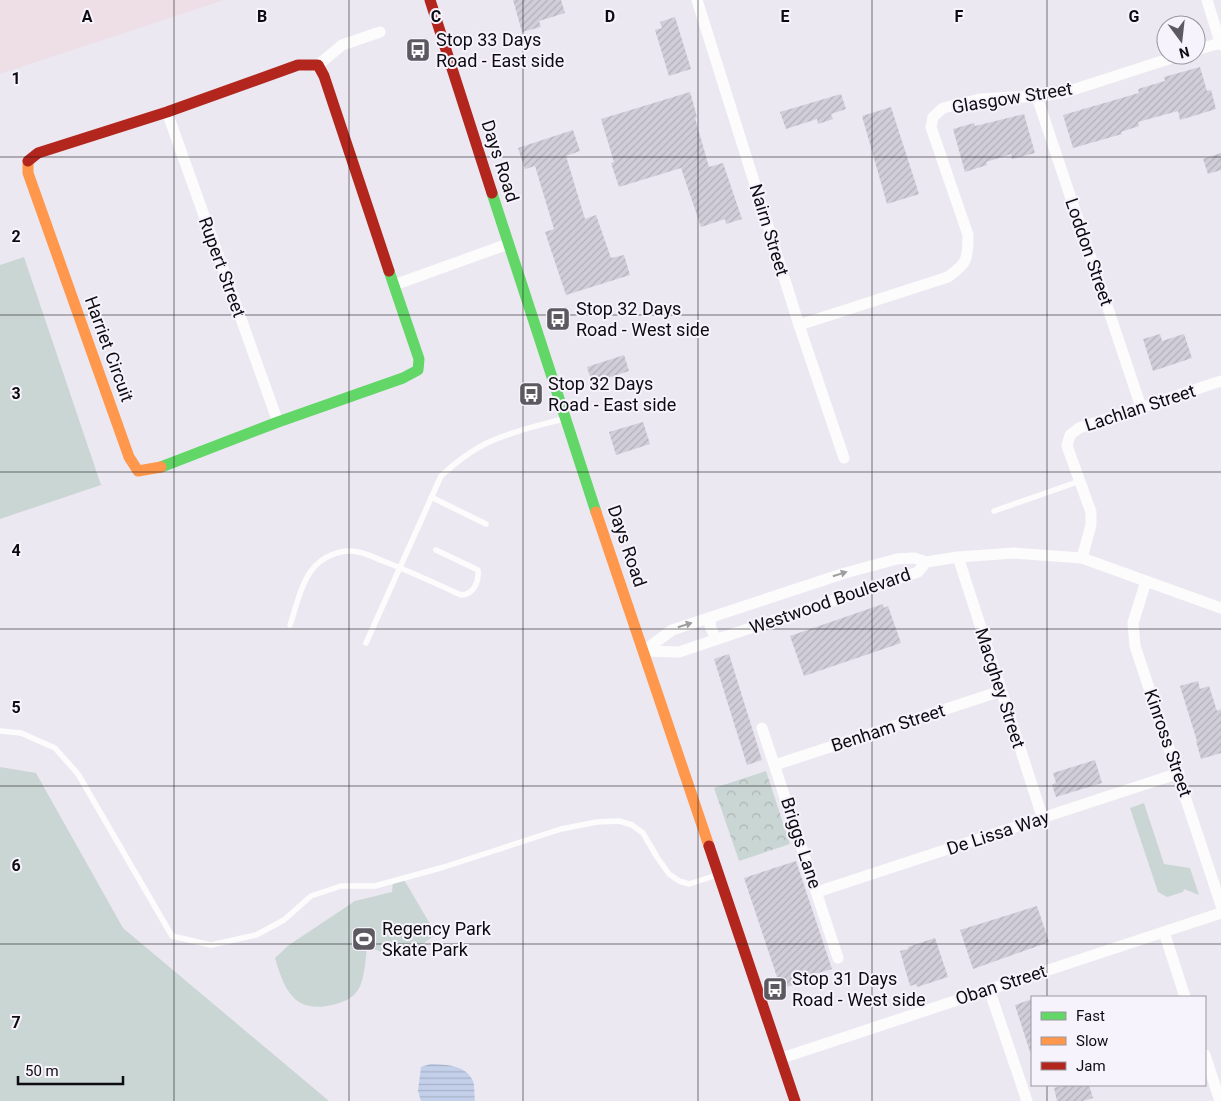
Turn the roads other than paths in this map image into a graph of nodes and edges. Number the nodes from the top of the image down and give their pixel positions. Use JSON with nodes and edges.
{"nodes":[{"id":1,"x":430,"y":0,"type":"edge"},
{"id":2,"x":697,"y":0,"type":"edge"},
{"id":3,"x":1207,"y":0,"type":"edge"},
{"id":4,"x":380,"y":32,"type":"dead end"},
{"id":5,"x":1221,"y":44,"type":"edge"},
{"id":6,"x":1206,"y":48,"type":"edge"},
{"id":7,"x":1156,"y":63,"type":"edge"},
{"id":8,"x":318,"y":65,"type":"junction"},
{"id":9,"x":1037,"y":97,"type":"junction"},
{"id":10,"x":167,"y":112,"type":"junction"},
{"id":11,"x":508,"y":244,"type":"junction"},
{"id":12,"x":394,"y":285,"type":"junction"},
{"id":13,"x":799,"y":325,"type":"junction"},
{"id":14,"x":1221,"y":381,"type":"edge"},
{"id":15,"x":1141,"y":407,"type":"junction"},
{"id":16,"x":565,"y":418,"type":"junction"},
{"id":17,"x":278,"y":422,"type":"junction"},
{"id":18,"x":844,"y":458,"type":"dead end"},
{"id":19,"x":1080,"y":481,"type":"junction"},
{"id":20,"x":431,"y":497,"type":"junction"},
{"id":21,"x":994,"y":511,"type":"dead end"},
{"id":22,"x":486,"y":524,"type":"dead end"},
{"id":23,"x":436,"y":550,"type":"dead end"},
{"id":24,"x":958,"y":557,"type":"junction"},
{"id":25,"x":1082,"y":558,"type":"junction"},
{"id":26,"x":926,"y":562,"type":"junction"},
{"id":27,"x":400,"y":568,"type":"junction"},
{"id":28,"x":1146,"y":581,"type":"junction"},
{"id":29,"x":1221,"y":608,"type":"edge"},
{"id":30,"x":711,"y":617,"type":"junction"},
{"id":31,"x":290,"y":625,"type":"dead end"},
{"id":32,"x":716,"y":639,"type":"junction"},
{"id":33,"x":366,"y":643,"type":"dead end"},
{"id":34,"x":644,"y":650,"type":"junction"},
{"id":35,"x":1001,"y":691,"type":"junction"},
{"id":36,"x":762,"y":728,"type":"dead end"},
{"id":37,"x":0,"y":731,"type":"edge"},
{"id":38,"x":775,"y":765,"type":"junction"},
{"id":39,"x":1179,"y":773,"type":"junction"},
{"id":40,"x":1043,"y":819,"type":"junction"},
{"id":41,"x":719,"y":875,"type":"junction"},
{"id":42,"x":817,"y":892,"type":"junction"},
{"id":43,"x":1221,"y":905,"type":"edge"},
{"id":44,"x":1221,"y":913,"type":"edge"},
{"id":45,"x":1164,"y":932,"type":"junction"},
{"id":46,"x":838,"y":958,"type":"dead end"},
{"id":47,"x":989,"y":989,"type":"junction"},
{"id":48,"x":1185,"y":996,"type":"edge"},
{"id":49,"x":782,"y":1058,"type":"junction"},
{"id":50,"x":1206,"y":1058,"type":"edge"},
{"id":51,"x":795,"y":1101,"type":"edge"},
{"id":52,"x":1027,"y":1101,"type":"edge"},
{"id":53,"x":1220,"y":1101,"type":"edge"}],
"edges":[{"from":1,"to":11,"type":"street","name":"Days Road"},
{"from":2,"to":13,"type":"street","name":"Nairn Street"},
{"from":3,"to":5,"type":"street"},
{"from":4,"to":8,"type":"street"},
{"from":5,"to":6,"type":"street"},
{"from":7,"to":9,"type":"street","name":"Glasgow Street"},
{"from":8,"to":10,"type":"street","name":"Harriet Circuit"},
{"from":8,"to":12,"type":"street","name":"Harriet Circuit"},
{"from":9,"to":13,"type":"street","name":"Glasgow Street"},
{"from":9,"to":15,"type":"street","name":"Loddon Street"},
{"from":10,"to":17,"type":"street","name":"Rupert Street"},
{"from":10,"to":17,"type":"street","name":"Harriet Circuit"},
{"from":11,"to":12,"type":"street"},
{"from":11,"to":16,"type":"street","name":"Days Road"},
{"from":12,"to":17,"type":"street","name":"Harriet Circuit"},
{"from":13,"to":18,"type":"street","name":"Nairn Street"},
{"from":14,"to":15,"type":"street","name":"Lachlan Street"},
{"from":15,"to":19,"type":"street","name":"Lachlan Street"},
{"from":16,"to":20,"type":"lane"},
{"from":16,"to":34,"type":"street","name":"Days Road"},
{"from":19,"to":21,"type":"lane"},
{"from":19,"to":25,"type":"street","name":"Lachlan Street"},
{"from":20,"to":22,"type":"lane"},
{"from":20,"to":27,"type":"lane"},
{"from":23,"to":27,"type":"lane"},
{"from":24,"to":25,"type":"street"},
{"from":24,"to":26,"type":"street"},
{"from":24,"to":35,"type":"street","name":"Macghey Street"},
{"from":25,"to":28,"type":"street"},
{"from":30,"to":26,"type":"street","name":"Westwood Boulevard","one_way":true},
{"from":26,"to":32,"type":"street","name":"Westwood Boulevard"},
{"from":27,"to":31,"type":"lane"},
{"from":27,"to":33,"type":"lane"},
{"from":28,"to":29,"type":"street"},
{"from":28,"to":39,"type":"street","name":"Kinross Street"},
{"from":30,"to":32,"type":"street"},
{"from":34,"to":30,"type":"street","name":"Westwood Boulevard","one_way":true},
{"from":32,"to":34,"type":"street","name":"Westwood Boulevard"},
{"from":34,"to":41,"type":"street","name":"Days Road"},
{"from":35,"to":38,"type":"street","name":"Benham Street"},
{"from":35,"to":40,"type":"street","name":"Macghey Street"},
{"from":36,"to":38,"type":"street","name":"Briggs Lane"},
{"from":37,"to":41,"type":"lane"},
{"from":38,"to":42,"type":"street","name":"Briggs Lane"},
{"from":39,"to":40,"type":"street","name":"De Lissa Way"},
{"from":39,"to":43,"type":"street","name":"Kinross Street"},
{"from":40,"to":42,"type":"street","name":"De Lissa Way"},
{"from":41,"to":49,"type":"street","name":"Days Road"},
{"from":42,"to":46,"type":"street","name":"Briggs Lane"},
{"from":44,"to":45,"type":"street","name":"Oban Street"},
{"from":45,"to":47,"type":"street","name":"Oban Street"},
{"from":45,"to":48,"type":"street"},
{"from":47,"to":49,"type":"street","name":"Oban Street"},
{"from":47,"to":52,"type":"street"},
{"from":49,"to":51,"type":"street","name":"Days Road"},
{"from":50,"to":53,"type":"street"}]}
